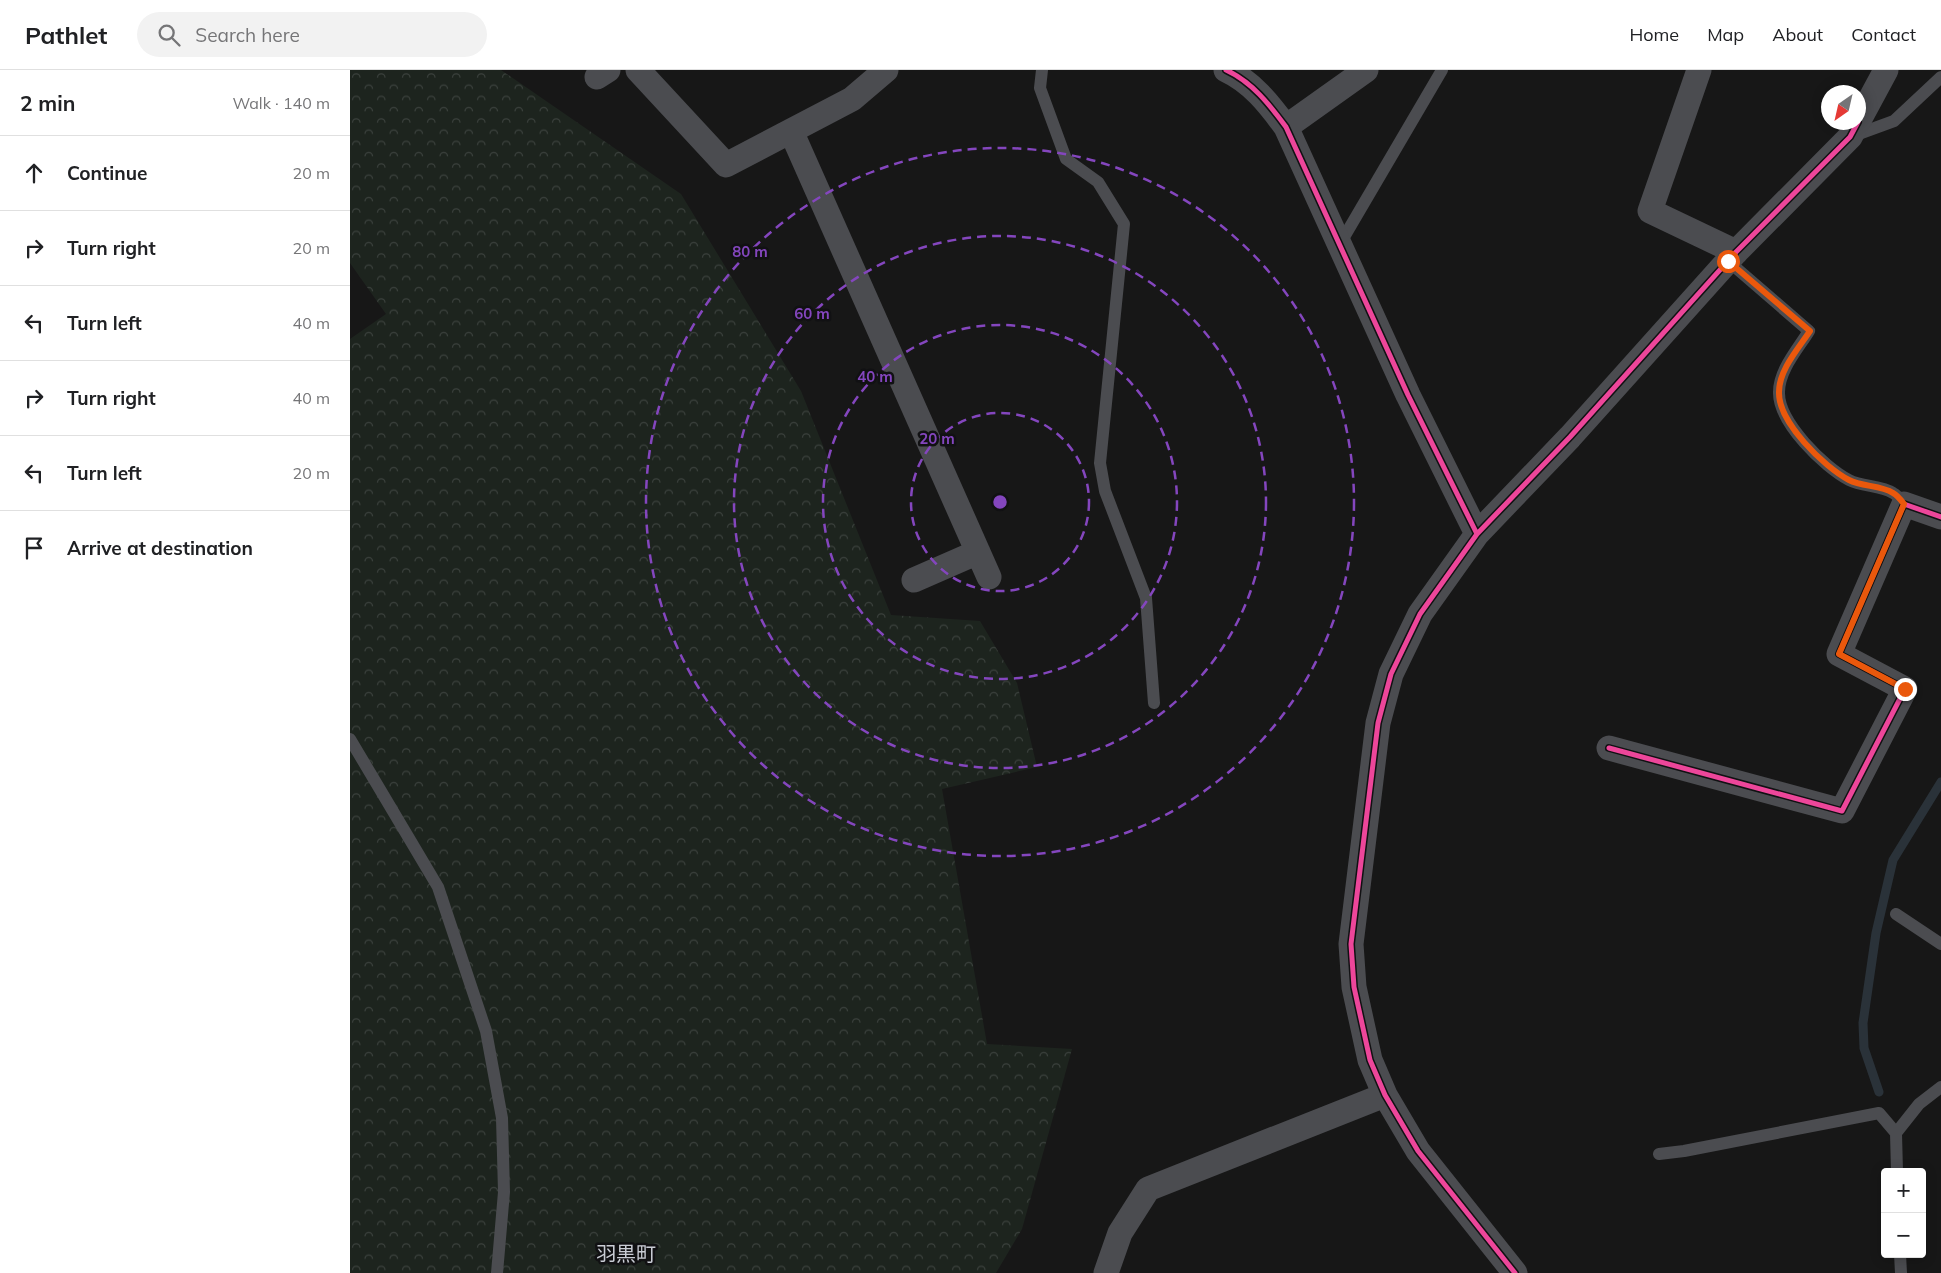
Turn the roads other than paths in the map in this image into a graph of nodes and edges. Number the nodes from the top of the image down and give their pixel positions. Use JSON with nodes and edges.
{"nodes":[{"id":1,"x":638,"y":70,"type":"edge"},
{"id":2,"x":886,"y":70,"type":"edge"},
{"id":3,"x":1042,"y":70,"type":"edge"},
{"id":4,"x":1366,"y":70,"type":"edge"},
{"id":5,"x":1442,"y":70,"type":"edge"},
{"id":6,"x":1699,"y":70,"type":"edge"},
{"id":7,"x":1886,"y":70,"type":"edge"},
{"id":8,"x":1237,"y":72,"type":"edge"},
{"id":9,"x":1941,"y":77,"type":"edge"},
{"id":10,"x":1866,"y":108,"type":"edge"},
{"id":11,"x":1866,"y":125,"type":"edge"},
{"id":12,"x":1286,"y":127,"type":"junction"},
{"id":13,"x":1853,"y":130,"type":"edge"},
{"id":14,"x":791,"y":131,"type":"junction"},
{"id":15,"x":1340,"y":244,"type":"junction"},
{"id":16,"x":1732,"y":256,"type":"junction"},
{"id":17,"x":1904,"y":504,"type":"junction"},
{"id":18,"x":1941,"y":517,"type":"edge"},
{"id":19,"x":1477,"y":534,"type":"junction"},
{"id":20,"x":978,"y":552,"type":"junction"},
{"id":21,"x":989,"y":578,"type":"dead end"},
{"id":22,"x":914,"y":580,"type":"dead end"},
{"id":23,"x":1154,"y":703,"type":"dead end"},
{"id":24,"x":350,"y":739,"type":"edge"},
{"id":25,"x":1609,"y":748,"type":"dead end"},
{"id":26,"x":1896,"y":914,"type":"dead end"},
{"id":27,"x":1941,"y":944,"type":"edge"},
{"id":28,"x":1941,"y":1086,"type":"edge"},
{"id":29,"x":1386,"y":1095,"type":"junction"},
{"id":30,"x":1896,"y":1133,"type":"junction"},
{"id":31,"x":1659,"y":1154,"type":"dead end"},
{"id":32,"x":1897,"y":1168,"type":"edge"},
{"id":33,"x":1493,"y":1246,"type":"junction"},
{"id":34,"x":1900,"y":1258,"type":"edge"},
{"id":35,"x":497,"y":1273,"type":"edge"},
{"id":36,"x":1106,"y":1273,"type":"edge"},
{"id":37,"x":1490,"y":1273,"type":"edge"},
{"id":38,"x":1515,"y":1273,"type":"edge"},
{"id":39,"x":1901,"y":1273,"type":"edge"}],
"edges":[{"from":1,"to":14,"type":"street"},
{"from":2,"to":14,"type":"street"},
{"from":3,"to":23,"type":"lane"},
{"from":4,"to":12,"type":"street"},
{"from":5,"to":15,"type":"lane"},
{"from":6,"to":16,"type":"street"},
{"from":7,"to":10,"type":"street"},
{"from":8,"to":12,"type":"street"},
{"from":9,"to":11,"type":"lane"},
{"from":12,"to":15,"type":"street"},
{"from":13,"to":16,"type":"street"},
{"from":14,"to":20,"type":"street"},
{"from":15,"to":19,"type":"street"},
{"from":16,"to":17,"type":"lane"},
{"from":16,"to":19,"type":"street"},
{"from":17,"to":18,"type":"street"},
{"from":17,"to":25,"type":"street"},
{"from":19,"to":29,"type":"street"},
{"from":20,"to":21,"type":"street"},
{"from":20,"to":22,"type":"street"},
{"from":24,"to":35,"type":"lane"},
{"from":26,"to":27,"type":"lane"},
{"from":28,"to":30,"type":"lane"},
{"from":29,"to":33,"type":"street"},
{"from":29,"to":36,"type":"street"},
{"from":30,"to":31,"type":"lane"},
{"from":30,"to":32,"type":"lane"},
{"from":33,"to":37,"type":"street"},
{"from":33,"to":38,"type":"street"},
{"from":34,"to":39,"type":"lane"}]}
